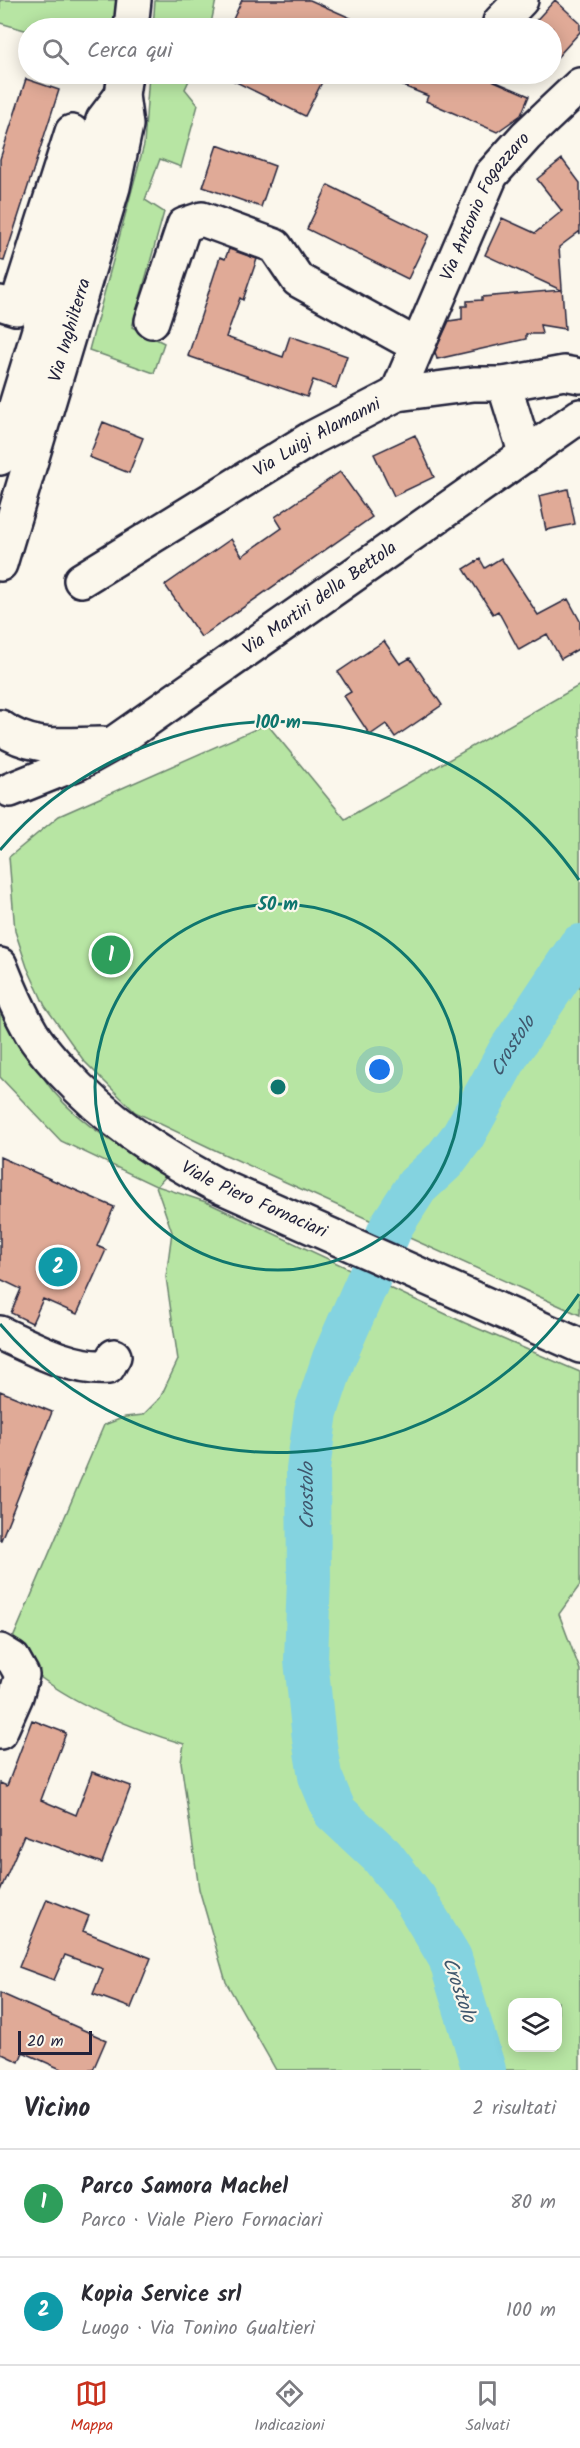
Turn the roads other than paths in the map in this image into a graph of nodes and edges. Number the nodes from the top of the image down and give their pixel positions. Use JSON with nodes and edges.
{"nodes":[{"id":1,"x":134,"y":0,"type":"edge"},
{"id":2,"x":132,"y":18,"type":"edge"},
{"id":3,"x":123,"y":84,"type":"edge"},
{"id":4,"x":580,"y":85,"type":"edge"},
{"id":5,"x":72,"y":132,"type":"dead end"},
{"id":6,"x":8,"y":306,"type":"edge"},
{"id":7,"x":152,"y":321,"type":"dead end"},
{"id":8,"x":416,"y":345,"type":"junction"},
{"id":9,"x":580,"y":376,"type":"edge"},
{"id":10,"x":504,"y":384,"type":"junction"},
{"id":11,"x":397,"y":394,"type":"junction"},
{"id":12,"x":580,"y":416,"type":"edge"},
{"id":13,"x":526,"y":455,"type":"junction"},
{"id":14,"x":0,"y":458,"type":"edge"},
{"id":15,"x":0,"y":564,"type":"edge"},
{"id":16,"x":81,"y":580,"type":"dead end"},
{"id":17,"x":1,"y":728,"type":"edge"},
{"id":18,"x":114,"y":743,"type":"junction"},
{"id":19,"x":5,"y":799,"type":"edge"},
{"id":20,"x":0,"y":965,"type":"edge"},
{"id":21,"x":0,"y":1333,"type":"edge"},
{"id":22,"x":580,"y":1346,"type":"edge"},
{"id":23,"x":114,"y":1356,"type":"dead end"},
{"id":24,"x":0,"y":1651,"type":"edge"},
{"id":25,"x":0,"y":1732,"type":"edge"}],
"edges":[{"from":1,"to":2,"type":"main road"},
{"from":3,"to":14,"type":"main road","name":"Via Inghilterra"},
{"from":3,"to":15,"type":"main road","name":"Via Inghilterra"},
{"from":4,"to":8,"type":"main road","name":"Via Antonio Fogazzaro"},
{"from":5,"to":6,"type":"main road"},
{"from":7,"to":8,"type":"main road"},
{"from":8,"to":11,"type":"main road","name":"Via Antonio Fogazzaro"},
{"from":9,"to":10,"type":"main road","name":"Via Luigi Alamanni"},
{"from":10,"to":11,"type":"main road","name":"Via Luigi Alamanni"},
{"from":10,"to":13,"type":"main road"},
{"from":11,"to":16,"type":"main road","name":"Via Luigi Alamanni"},
{"from":12,"to":13,"type":"main road","name":"Via Martiri della Bettola"},
{"from":13,"to":18,"type":"main road","name":"Via Martiri della Bettola"},
{"from":17,"to":18,"type":"main road","name":"Via Martiri della Bettola"},
{"from":17,"to":19,"type":"main road","name":"Via Martiri della Bettola"},
{"from":18,"to":19,"type":"main road","name":"Via Martiri della Bettola"},
{"from":20,"to":22,"type":"main road","name":"Viale Piero Fornaciari"},
{"from":21,"to":23,"type":"main road"},
{"from":24,"to":25,"type":"main road"}]}
